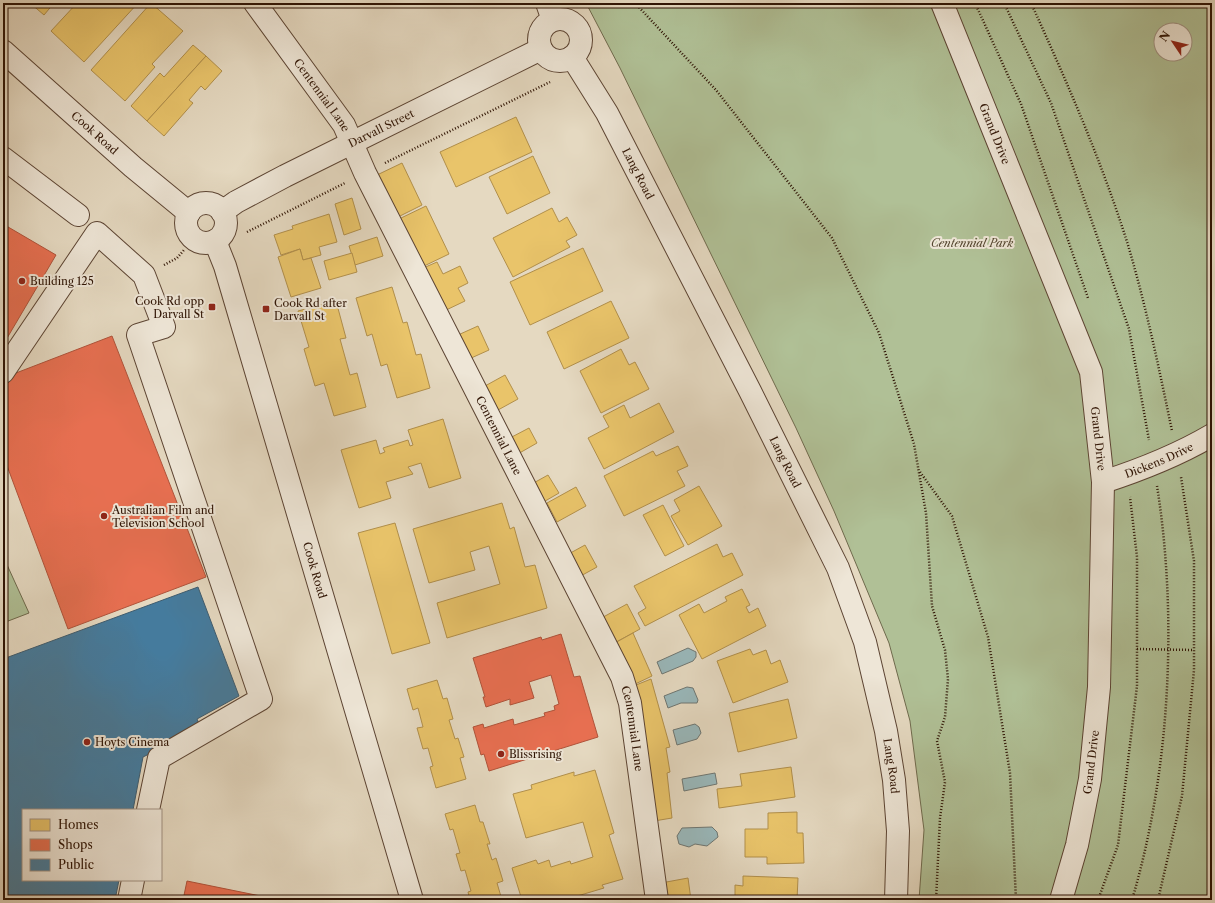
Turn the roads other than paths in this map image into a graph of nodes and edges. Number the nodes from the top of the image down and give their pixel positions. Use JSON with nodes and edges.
{"nodes":[{"id":1,"x":256,"y":3,"type":"edge"},
{"id":2,"x":942,"y":3,"type":"edge"},
{"id":3,"x":550,"y":11,"type":"edge"},
{"id":4,"x":541,"y":49,"type":"junction"},
{"id":5,"x":3,"y":52,"type":"edge"},
{"id":6,"x":572,"y":57,"type":"junction"},
{"id":7,"x":352,"y":143,"type":"junction"},
{"id":8,"x":3,"y":158,"type":"edge"},
{"id":9,"x":222,"y":212,"type":"junction"},
{"id":10,"x":189,"y":213,"type":"junction"},
{"id":11,"x":78,"y":215,"type":"dead end"},
{"id":12,"x":215,"y":241,"type":"junction"},
{"id":13,"x":3,"y":372,"type":"edge"},
{"id":14,"x":1212,"y":434,"type":"edge"},
{"id":15,"x":1103,"y":482,"type":"junction"},
{"id":16,"x":148,"y":809,"type":"edge"},
{"id":17,"x":134,"y":881,"type":"edge"},
{"id":18,"x":129,"y":900,"type":"edge"},
{"id":19,"x":412,"y":900,"type":"edge"},
{"id":20,"x":657,"y":900,"type":"edge"},
{"id":21,"x":896,"y":900,"type":"edge"},
{"id":22,"x":1061,"y":900,"type":"edge"}],
"edges":[{"from":1,"to":7,"type":"street","name":"Centennial Lane"},
{"from":2,"to":15,"type":"street","name":"Grand Drive"},
{"from":3,"to":4,"type":"street"},
{"from":3,"to":6,"type":"street"},
{"from":4,"to":6,"type":"street"},
{"from":4,"to":7,"type":"street","name":"Darvall Street"},
{"from":5,"to":10,"type":"street","name":"Cook Road"},
{"from":6,"to":21,"type":"street","name":"Lang Road"},
{"from":7,"to":9,"type":"street","name":"Darvall Street"},
{"from":7,"to":20,"type":"street","name":"Centennial Lane"},
{"from":8,"to":11,"type":"street"},
{"from":9,"to":10,"type":"street"},
{"from":9,"to":12,"type":"street"},
{"from":10,"to":12,"type":"street"},
{"from":12,"to":19,"type":"street","name":"Cook Road"},
{"from":13,"to":16,"type":"street"},
{"from":14,"to":15,"type":"street","name":"Dickens Drive"},
{"from":15,"to":22,"type":"street","name":"Grand Drive"},
{"from":17,"to":18,"type":"street"}]}
